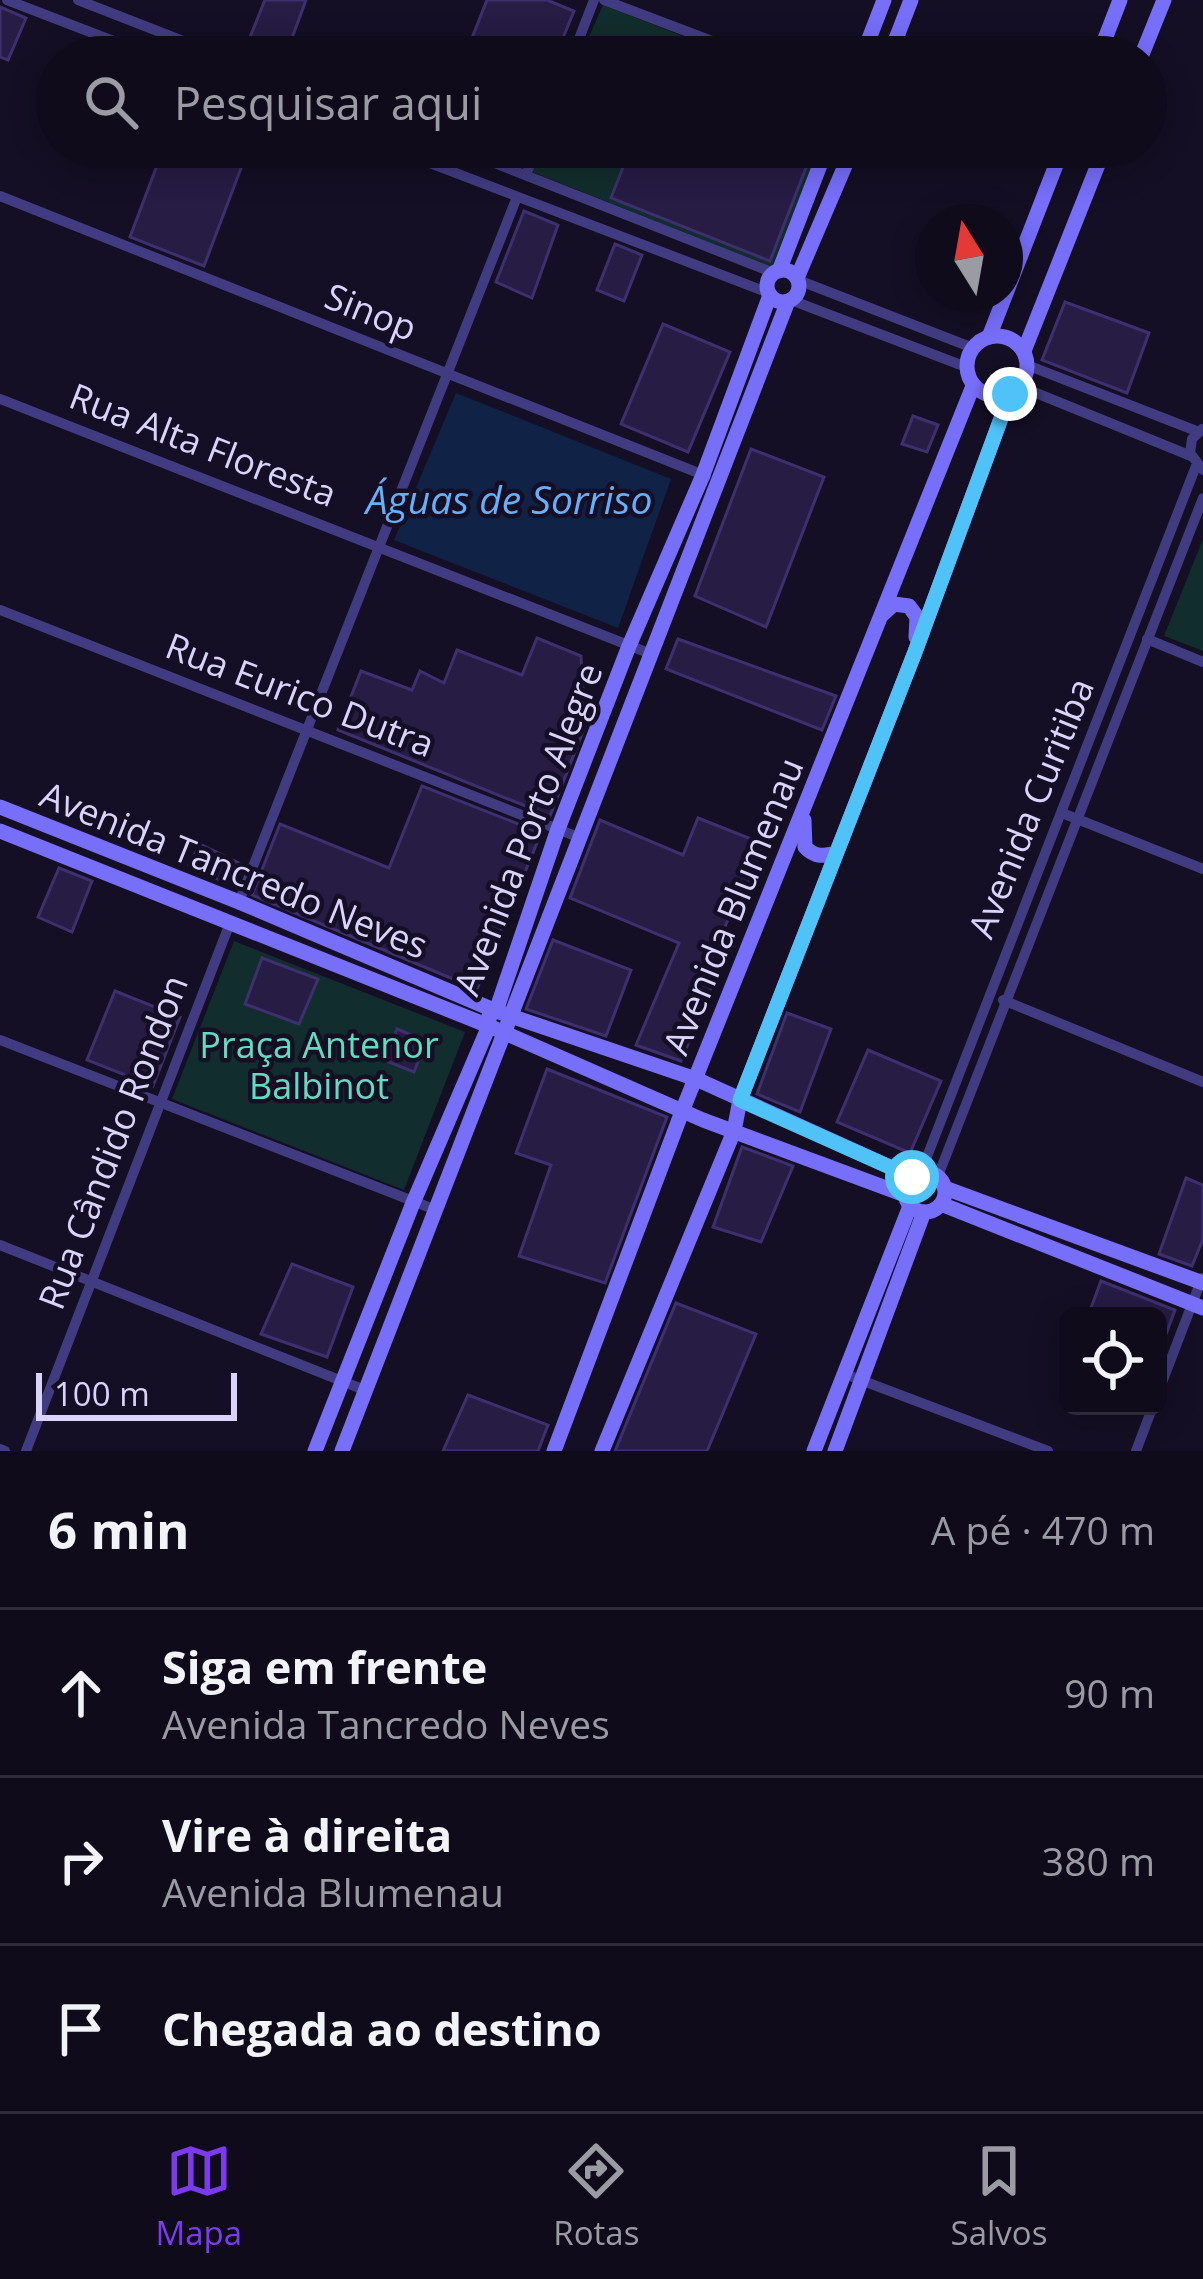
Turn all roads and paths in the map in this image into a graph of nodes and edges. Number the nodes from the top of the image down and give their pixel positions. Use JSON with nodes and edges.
{"nodes":[{"id":1,"x":7,"y":0,"type":"edge"},
{"id":2,"x":78,"y":0,"type":"edge"},
{"id":3,"x":594,"y":0,"type":"edge"},
{"id":4,"x":604,"y":0,"type":"edge"},
{"id":5,"x":884,"y":0,"type":"edge"},
{"id":6,"x":911,"y":0,"type":"edge"},
{"id":7,"x":1120,"y":0,"type":"edge"},
{"id":8,"x":1164,"y":0,"type":"edge"},
{"id":9,"x":100,"y":36,"type":"edge"},
{"id":10,"x":170,"y":36,"type":"edge"},
{"id":11,"x":580,"y":36,"type":"edge"},
{"id":12,"x":699,"y":36,"type":"edge"},
{"id":13,"x":870,"y":36,"type":"edge"},
{"id":14,"x":897,"y":36,"type":"edge"},
{"id":15,"x":1106,"y":36,"type":"edge"},
{"id":16,"x":1149,"y":36,"type":"edge"},
{"id":17,"x":443,"y":168,"type":"edge"},
{"id":18,"x":470,"y":168,"type":"edge"},
{"id":19,"x":508,"y":168,"type":"edge"},
{"id":20,"x":529,"y":168,"type":"edge"},
{"id":21,"x":818,"y":168,"type":"edge"},
{"id":22,"x":844,"y":168,"type":"edge"},
{"id":23,"x":1055,"y":168,"type":"edge"},
{"id":24,"x":1098,"y":168,"type":"edge"},
{"id":25,"x":526,"y":175,"type":"junction"},
{"id":26,"x":466,"y":177,"type":"junction"},
{"id":27,"x":0,"y":196,"type":"edge"},
{"id":28,"x":517,"y":197,"type":"junction"},
{"id":29,"x":776,"y":272,"type":"junction"},
{"id":30,"x":798,"y":279,"type":"junction"},
{"id":31,"x":770,"y":294,"type":"junction"},
{"id":32,"x":789,"y":301,"type":"junction"},
{"id":33,"x":989,"y":337,"type":"junction"},
{"id":34,"x":973,"y":348,"type":"junction"},
{"id":35,"x":1025,"y":358,"type":"junction"},
{"id":36,"x":966,"y":367,"type":"junction"},
{"id":37,"x":447,"y":374,"type":"junction"},
{"id":38,"x":973,"y":386,"type":"junction"},
{"id":39,"x":1015,"y":390,"type":"junction"},
{"id":40,"x":0,"y":399,"type":"edge"},
{"id":41,"x":1201,"y":430,"type":"edge"},
{"id":42,"x":1197,"y":464,"type":"edge"},
{"id":43,"x":703,"y":475,"type":"junction"},
{"id":44,"x":720,"y":482,"type":"junction"},
{"id":45,"x":1203,"y":498,"type":"edge"},
{"id":46,"x":379,"y":546,"type":"junction"},
{"id":47,"x":0,"y":610,"type":"edge"},
{"id":48,"x":880,"y":617,"type":"junction"},
{"id":49,"x":1132,"y":633,"type":"junction"},
{"id":50,"x":1150,"y":640,"type":"junction"},
{"id":51,"x":629,"y":646,"type":"junction"},
{"id":52,"x":915,"y":652,"type":"junction"},
{"id":53,"x":651,"y":654,"type":"junction"},
{"id":54,"x":1203,"y":662,"type":"edge"},
{"id":55,"x":307,"y":730,"type":"junction"},
{"id":56,"x":807,"y":806,"type":"junction"},
{"id":57,"x":0,"y":807,"type":"edge"},
{"id":58,"x":1062,"y":813,"type":"junction"},
{"id":59,"x":1080,"y":820,"type":"junction"},
{"id":60,"x":558,"y":829,"type":"junction"},
{"id":61,"x":0,"y":831,"type":"edge"},
{"id":62,"x":578,"y":837,"type":"junction"},
{"id":63,"x":836,"y":853,"type":"junction"},
{"id":64,"x":1203,"y":869,"type":"edge"},
{"id":65,"x":239,"y":902,"type":"junction"},
{"id":66,"x":526,"y":919,"type":"junction"},
{"id":67,"x":230,"y":923,"type":"junction"},
{"id":68,"x":546,"y":926,"type":"junction"},
{"id":69,"x":989,"y":994,"type":"junction"},
{"id":70,"x":1006,"y":1001,"type":"junction"},
{"id":71,"x":499,"y":1021,"type":"junction"},
{"id":72,"x":0,"y":1040,"type":"edge"},
{"id":73,"x":696,"y":1079,"type":"junction"},
{"id":74,"x":1203,"y":1082,"type":"edge"},
{"id":75,"x":740,"y":1100,"type":"junction"},
{"id":76,"x":160,"y":1103,"type":"junction"},
{"id":77,"x":683,"y":1108,"type":"junction"},
{"id":78,"x":734,"y":1131,"type":"junction"},
{"id":79,"x":932,"y":1184,"type":"junction"},
{"id":80,"x":413,"y":1203,"type":"junction"},
{"id":81,"x":913,"y":1204,"type":"junction"},
{"id":82,"x":436,"y":1210,"type":"junction"},
{"id":83,"x":0,"y":1245,"type":"edge"},
{"id":84,"x":1202,"y":1280,"type":"edge"},
{"id":85,"x":90,"y":1281,"type":"junction"},
{"id":86,"x":1198,"y":1306,"type":"edge"},
{"id":87,"x":1167,"y":1373,"type":"edge"},
{"id":88,"x":845,"y":1374,"type":"junction"},
{"id":89,"x":863,"y":1380,"type":"junction"},
{"id":90,"x":345,"y":1382,"type":"junction"},
{"id":91,"x":367,"y":1391,"type":"junction"},
{"id":92,"x":1150,"y":1415,"type":"edge"},
{"id":93,"x":26,"y":1451,"type":"edge"},
{"id":94,"x":316,"y":1451,"type":"edge"},
{"id":95,"x":342,"y":1451,"type":"edge"},
{"id":96,"x":554,"y":1451,"type":"edge"},
{"id":97,"x":602,"y":1451,"type":"edge"},
{"id":98,"x":814,"y":1451,"type":"edge"},
{"id":99,"x":835,"y":1451,"type":"edge"},
{"id":100,"x":1048,"y":1451,"type":"edge"},
{"id":101,"x":1136,"y":1451,"type":"edge"}],
"edges":[{"from":1,"to":9,"type":"street"},
{"from":2,"to":10,"type":"street"},
{"from":3,"to":11,"type":"street"},
{"from":4,"to":12,"type":"street"},
{"from":5,"to":13,"type":"street"},
{"from":6,"to":14,"type":"street"},
{"from":7,"to":15,"type":"street"},
{"from":8,"to":16,"type":"street"},
{"from":17,"to":26,"type":"street"},
{"from":18,"to":26,"type":"street"},
{"from":19,"to":25,"type":"street"},
{"from":20,"to":25,"type":"street"},
{"from":21,"to":29,"type":"street"},
{"from":22,"to":30,"type":"street"},
{"from":23,"to":33,"type":"street"},
{"from":24,"to":35,"type":"street"},
{"from":25,"to":29,"type":"street"},
{"from":26,"to":28,"type":"street"},
{"from":27,"to":37,"type":"street","name":"Sinop"},
{"from":28,"to":31,"type":"street"},
{"from":28,"to":37,"type":"street"},
{"from":29,"to":30,"type":"street"},
{"from":29,"to":31,"type":"street"},
{"from":30,"to":32,"type":"street"},
{"from":30,"to":34,"type":"street"},
{"from":31,"to":32,"type":"street"},
{"from":31,"to":43,"type":"street","name":"Avenida Porto Alegre"},
{"from":32,"to":36,"type":"street"},
{"from":32,"to":44,"type":"street","name":"Avenida Porto Alegre"},
{"from":33,"to":34,"type":"street"},
{"from":33,"to":35,"type":"street"},
{"from":34,"to":36,"type":"street"},
{"from":35,"to":39,"type":"street"},
{"from":35,"to":41,"type":"street"},
{"from":36,"to":38,"type":"street"},
{"from":37,"to":43,"type":"street","name":"Sinop"},
{"from":37,"to":46,"type":"street"},
{"from":38,"to":39,"type":"street"},
{"from":38,"to":48,"type":"street","name":"Avenida Blumenau"},
{"from":39,"to":42,"type":"street"},
{"from":39,"to":52,"type":"street","name":"Avenida Blumenau"},
{"from":40,"to":46,"type":"street","name":"Rua Alta Floresta"},
{"from":41,"to":42,"type":"street","name":"Avenida Curitiba"},
{"from":42,"to":49,"type":"street","name":"Avenida Curitiba"},
{"from":43,"to":44,"type":"street","name":"Sinop"},
{"from":43,"to":51,"type":"street","name":"Avenida Porto Alegre"},
{"from":44,"to":53,"type":"street","name":"Avenida Porto Alegre"},
{"from":45,"to":50,"type":"street","name":"Avenida Curitiba"},
{"from":46,"to":51,"type":"street","name":"Rua Alta Floresta"},
{"from":46,"to":55,"type":"street"},
{"from":47,"to":55,"type":"street","name":"Rua Eurico Dutra"},
{"from":48,"to":52,"type":"street"},
{"from":48,"to":56,"type":"street","name":"Avenida Blumenau"},
{"from":49,"to":50,"type":"street"},
{"from":49,"to":58,"type":"street","name":"Avenida Curitiba"},
{"from":50,"to":54,"type":"street"},
{"from":50,"to":59,"type":"street","name":"Avenida Curitiba"},
{"from":51,"to":53,"type":"street","name":"Rua Alta Floresta"},
{"from":51,"to":60,"type":"street","name":"Avenida Porto Alegre"},
{"from":52,"to":63,"type":"street","name":"Avenida Blumenau"},
{"from":53,"to":62,"type":"street","name":"Avenida Porto Alegre"},
{"from":55,"to":60,"type":"street","name":"Rua Eurico Dutra"},
{"from":55,"to":65,"type":"street"},
{"from":56,"to":63,"type":"street"},
{"from":56,"to":73,"type":"street","name":"Avenida Blumenau"},
{"from":57,"to":65,"type":"street","name":"Avenida Tancredo Neves"},
{"from":58,"to":59,"type":"street"},
{"from":58,"to":69,"type":"street","name":"Avenida Curitiba"},
{"from":59,"to":64,"type":"street"},
{"from":59,"to":70,"type":"street","name":"Avenida Curitiba"},
{"from":60,"to":62,"type":"street","name":"Rua Eurico Dutra"},
{"from":60,"to":66,"type":"street","name":"Avenida Porto Alegre"},
{"from":61,"to":67,"type":"street","name":"Avenida Tancredo Neves"},
{"from":62,"to":68,"type":"street","name":"Avenida Porto Alegre"},
{"from":63,"to":75,"type":"street","name":"Avenida Blumenau"},
{"from":65,"to":71,"type":"street","name":"Avenida Tancredo Neves"},
{"from":66,"to":68,"type":"street"},
{"from":66,"to":71,"type":"street","name":"Avenida Porto Alegre"},
{"from":67,"to":71,"type":"street","name":"Avenida Tancredo Neves"},
{"from":67,"to":76,"type":"street","name":"Rua Cândido Rondon"},
{"from":68,"to":71,"type":"street","name":"Avenida Porto Alegre"},
{"from":69,"to":70,"type":"street"},
{"from":69,"to":79,"type":"street","name":"Avenida Curitiba"},
{"from":70,"to":74,"type":"street"},
{"from":70,"to":79,"type":"street","name":"Avenida Curitiba"},
{"from":71,"to":73,"type":"street","name":"Avenida Tancredo Neves"},
{"from":71,"to":77,"type":"street","name":"Avenida Tancredo Neves"},
{"from":71,"to":80,"type":"street","name":"Avenida Porto Alegre"},
{"from":71,"to":82,"type":"street","name":"Avenida Porto Alegre"},
{"from":72,"to":76,"type":"street"},
{"from":73,"to":75,"type":"street","name":"Avenida Tancredo Neves"},
{"from":73,"to":77,"type":"street","name":"Avenida Blumenau"},
{"from":75,"to":78,"type":"street","name":"Avenida Blumenau"},
{"from":75,"to":79,"type":"street","name":"Avenida Tancredo Neves"},
{"from":76,"to":80,"type":"street"},
{"from":76,"to":85,"type":"street","name":"Rua Cândido Rondon"},
{"from":77,"to":78,"type":"street","name":"Avenida Tancredo Neves"},
{"from":77,"to":96,"type":"street","name":"Avenida Blumenau"},
{"from":78,"to":81,"type":"street","name":"Avenida Tancredo Neves"},
{"from":78,"to":97,"type":"street","name":"Avenida Blumenau"},
{"from":79,"to":81,"type":"street"},
{"from":79,"to":81,"type":"street"},
{"from":79,"to":84,"type":"street","name":"Avenida Tancredo Neves"},
{"from":79,"to":86,"type":"street","name":"Avenida Tancredo Neves"},
{"from":80,"to":82,"type":"street"},
{"from":80,"to":90,"type":"street","name":"Avenida Porto Alegre"},
{"from":81,"to":88,"type":"street"},
{"from":81,"to":89,"type":"street"},
{"from":82,"to":91,"type":"street","name":"Avenida Porto Alegre"},
{"from":83,"to":85,"type":"street"},
{"from":84,"to":86,"type":"street"},
{"from":85,"to":90,"type":"street"},
{"from":85,"to":93,"type":"street","name":"Rua Cândido Rondon"},
{"from":86,"to":87,"type":"street"},
{"from":88,"to":89,"type":"street"},
{"from":88,"to":98,"type":"street"},
{"from":89,"to":99,"type":"street"},
{"from":89,"to":100,"type":"street"},
{"from":90,"to":91,"type":"street"},
{"from":90,"to":94,"type":"street","name":"Avenida Porto Alegre"},
{"from":91,"to":95,"type":"street","name":"Avenida Porto Alegre"},
{"from":92,"to":101,"type":"street"}]}
